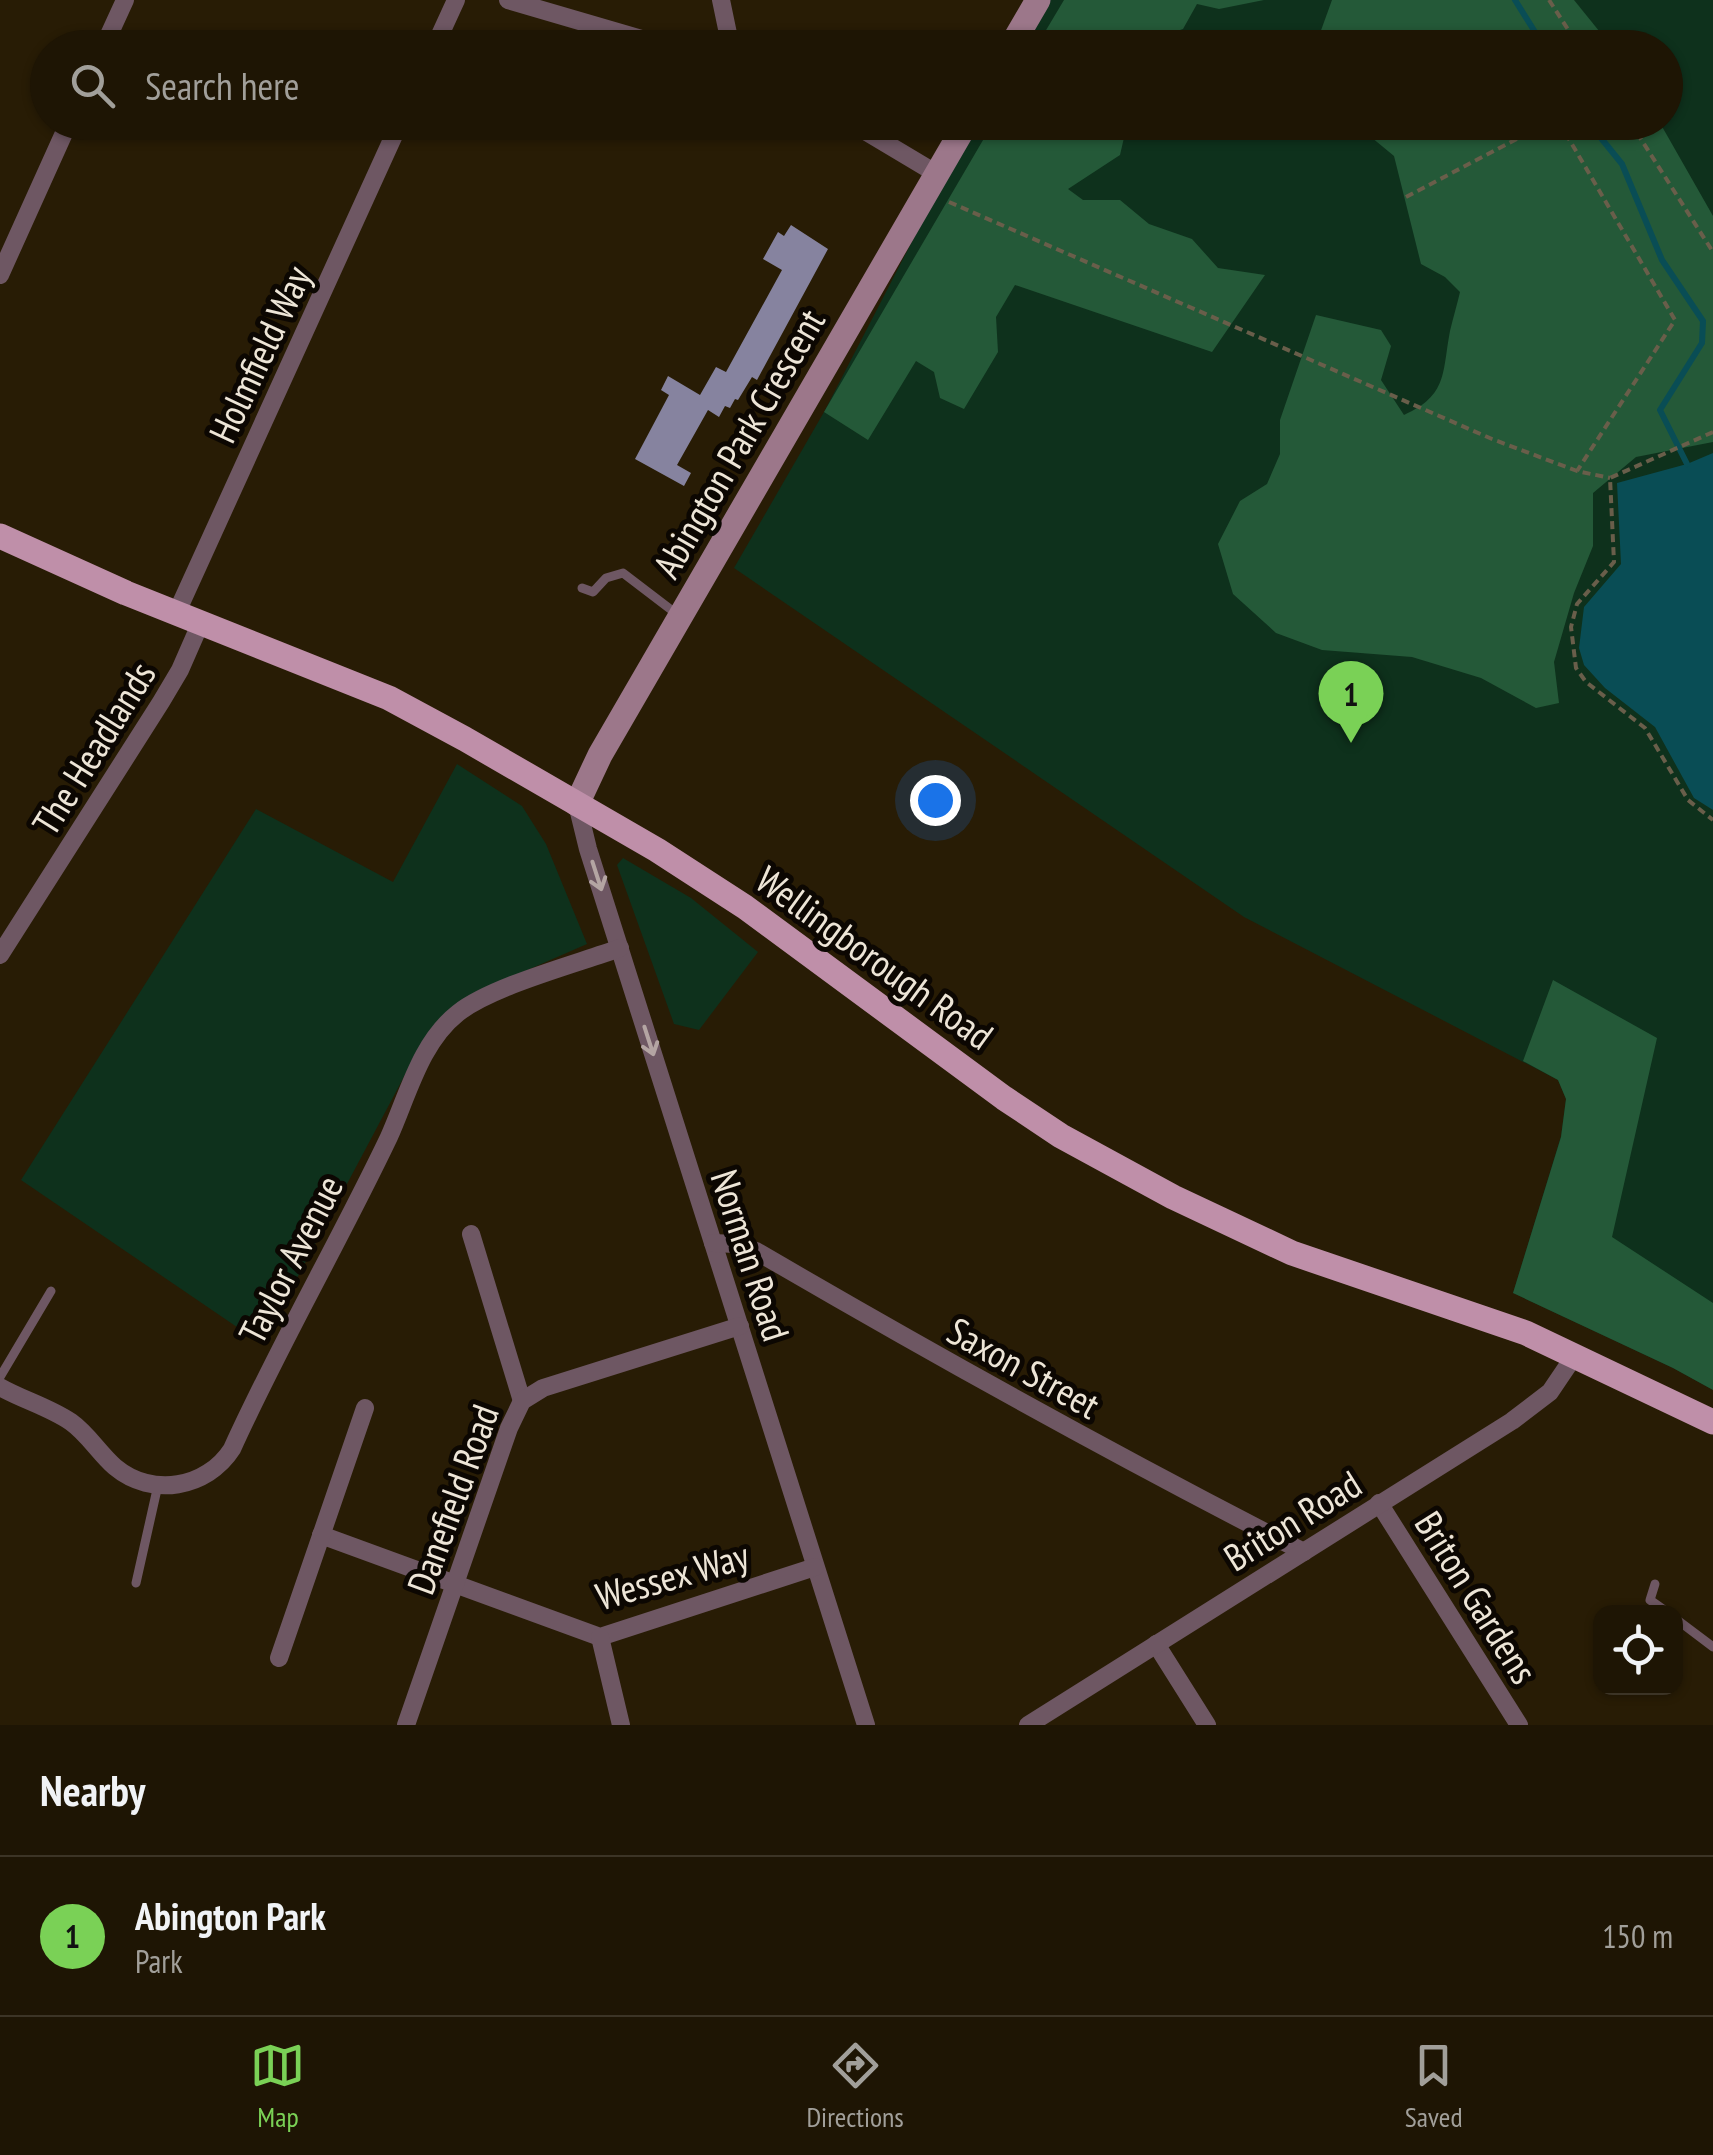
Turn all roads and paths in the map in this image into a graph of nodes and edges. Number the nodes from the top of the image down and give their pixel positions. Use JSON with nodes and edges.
{"nodes":[{"id":1,"x":125,"y":0,"type":"edge"},
{"id":2,"x":456,"y":0,"type":"edge"},
{"id":3,"x":508,"y":0,"type":"edge"},
{"id":4,"x":722,"y":0,"type":"edge"},
{"id":5,"x":1038,"y":0,"type":"edge"},
{"id":6,"x":1549,"y":0,"type":"edge"},
{"id":7,"x":112,"y":30,"type":"edge"},
{"id":8,"x":442,"y":30,"type":"edge"},
{"id":9,"x":610,"y":30,"type":"edge"},
{"id":10,"x":728,"y":30,"type":"edge"},
{"id":11,"x":1020,"y":30,"type":"edge"},
{"id":12,"x":1568,"y":30,"type":"edge"},
{"id":13,"x":61,"y":140,"type":"edge"},
{"id":14,"x":392,"y":140,"type":"edge"},
{"id":15,"x":880,"y":140,"type":"edge"},
{"id":16,"x":957,"y":140,"type":"edge"},
{"id":17,"x":1515,"y":140,"type":"edge"},
{"id":18,"x":1570,"y":140,"type":"edge"},
{"id":19,"x":1641,"y":140,"type":"edge"},
{"id":20,"x":937,"y":174,"type":"junction"},
{"id":21,"x":1406,"y":197,"type":"dead end"},
{"id":22,"x":950,"y":202,"type":"dead end"},
{"id":23,"x":1713,"y":252,"type":"edge"},
{"id":24,"x":0,"y":275,"type":"edge"},
{"id":25,"x":1713,"y":432,"type":"edge"},
{"id":26,"x":1577,"y":471,"type":"junction"},
{"id":27,"x":1610,"y":478,"type":"junction"},
{"id":28,"x":0,"y":536,"type":"edge"},
{"id":29,"x":582,"y":588,"type":"dead end"},
{"id":30,"x":176,"y":612,"type":"junction"},
{"id":31,"x":680,"y":617,"type":"junction"},
{"id":32,"x":201,"y":622,"type":"junction"},
{"id":33,"x":577,"y":804,"type":"junction"},
{"id":34,"x":1713,"y":820,"type":"edge"},
{"id":35,"x":620,"y":948,"type":"junction"},
{"id":36,"x":0,"y":955,"type":"edge"},
{"id":37,"x":472,"y":1234,"type":"dead end"},
{"id":38,"x":713,"y":1242,"type":"junction"},
{"id":39,"x":52,"y":1291,"type":"dead end"},
{"id":40,"x":740,"y":1326,"type":"junction"},
{"id":41,"x":1575,"y":1354,"type":"junction"},
{"id":42,"x":0,"y":1377,"type":"edge"},
{"id":43,"x":0,"y":1387,"type":"edge"},
{"id":44,"x":522,"y":1401,"type":"junction"},
{"id":45,"x":365,"y":1408,"type":"dead end"},
{"id":46,"x":1713,"y":1422,"type":"edge"},
{"id":47,"x":158,"y":1485,"type":"junction"},
{"id":48,"x":1379,"y":1503,"type":"junction"},
{"id":49,"x":322,"y":1535,"type":"junction"},
{"id":50,"x":1304,"y":1552,"type":"junction"},
{"id":51,"x":815,"y":1566,"type":"junction"},
{"id":52,"x":136,"y":1582,"type":"dead end"},
{"id":53,"x":455,"y":1582,"type":"junction"},
{"id":54,"x":1654,"y":1584,"type":"dead end"},
{"id":55,"x":1657,"y":1605,"type":"edge"},
{"id":56,"x":1683,"y":1624,"type":"edge"},
{"id":57,"x":600,"y":1637,"type":"junction"},
{"id":58,"x":1156,"y":1644,"type":"junction"},
{"id":59,"x":1713,"y":1647,"type":"edge"},
{"id":60,"x":279,"y":1658,"type":"dead end"},
{"id":61,"x":406,"y":1725,"type":"edge"},
{"id":62,"x":620,"y":1725,"type":"edge"},
{"id":63,"x":866,"y":1725,"type":"edge"},
{"id":64,"x":1028,"y":1725,"type":"edge"},
{"id":65,"x":1207,"y":1725,"type":"edge"},
{"id":66,"x":1519,"y":1725,"type":"edge"}],
"edges":[{"from":1,"to":7,"type":"street"},
{"from":2,"to":8,"type":"street"},
{"from":3,"to":9,"type":"street"},
{"from":4,"to":10,"type":"street"},
{"from":5,"to":11,"type":"street"},
{"from":6,"to":12,"type":"path"},
{"from":13,"to":24,"type":"street"},
{"from":14,"to":30,"type":"street","name":"Holmfield Way"},
{"from":15,"to":20,"type":"street"},
{"from":16,"to":20,"type":"street","name":"Abington Park Crescent"},
{"from":17,"to":21,"type":"path"},
{"from":18,"to":26,"type":"path"},
{"from":19,"to":23,"type":"path"},
{"from":20,"to":31,"type":"street","name":"Abington Park Crescent"},
{"from":22,"to":26,"type":"path"},
{"from":25,"to":27,"type":"path"},
{"from":26,"to":27,"type":"path"},
{"from":27,"to":34,"type":"path"},
{"from":28,"to":30,"type":"main road","name":"Wellingborough Road"},
{"from":29,"to":31,"type":"lane"},
{"from":30,"to":32,"type":"main road","name":"Wellingborough Road"},
{"from":31,"to":33,"type":"street","name":"Abington Park Crescent"},
{"from":32,"to":33,"type":"main road","name":"Wellingborough Road"},
{"from":32,"to":36,"type":"street","name":"The Headlands"},
{"from":33,"to":35,"type":"street","name":"Norman Road","one_way":true},
{"from":33,"to":41,"type":"main road","name":"Wellingborough Road"},
{"from":35,"to":38,"type":"street","name":"Norman Road","one_way":true},
{"from":35,"to":47,"type":"street","name":"Taylor Avenue"},
{"from":37,"to":44,"type":"street"},
{"from":38,"to":40,"type":"street","name":"Norman Road"},
{"from":38,"to":50,"type":"street","name":"Saxon Street"},
{"from":39,"to":42,"type":"lane"},
{"from":40,"to":44,"type":"street","name":"Danefield Road"},
{"from":40,"to":51,"type":"street","name":"Norman Road"},
{"from":41,"to":46,"type":"main road","name":"Wellingborough Road"},
{"from":41,"to":48,"type":"street","name":"Briton Road"},
{"from":43,"to":47,"type":"street"},
{"from":44,"to":53,"type":"street","name":"Danefield Road"},
{"from":45,"to":49,"type":"street"},
{"from":47,"to":52,"type":"lane"},
{"from":48,"to":50,"type":"street","name":"Briton Road"},
{"from":48,"to":66,"type":"street","name":"Briton Gardens"},
{"from":49,"to":53,"type":"street","name":"Wessex Way"},
{"from":49,"to":60,"type":"street"},
{"from":50,"to":58,"type":"street","name":"Briton Road"},
{"from":51,"to":57,"type":"street","name":"Wessex Way"},
{"from":51,"to":63,"type":"street","name":"Norman Road"},
{"from":53,"to":57,"type":"street","name":"Wessex Way"},
{"from":53,"to":61,"type":"street","name":"Danefield Road"},
{"from":54,"to":55,"type":"lane"},
{"from":56,"to":59,"type":"lane"},
{"from":57,"to":62,"type":"street"},
{"from":58,"to":64,"type":"street","name":"Briton Road"},
{"from":58,"to":65,"type":"street"}]}
